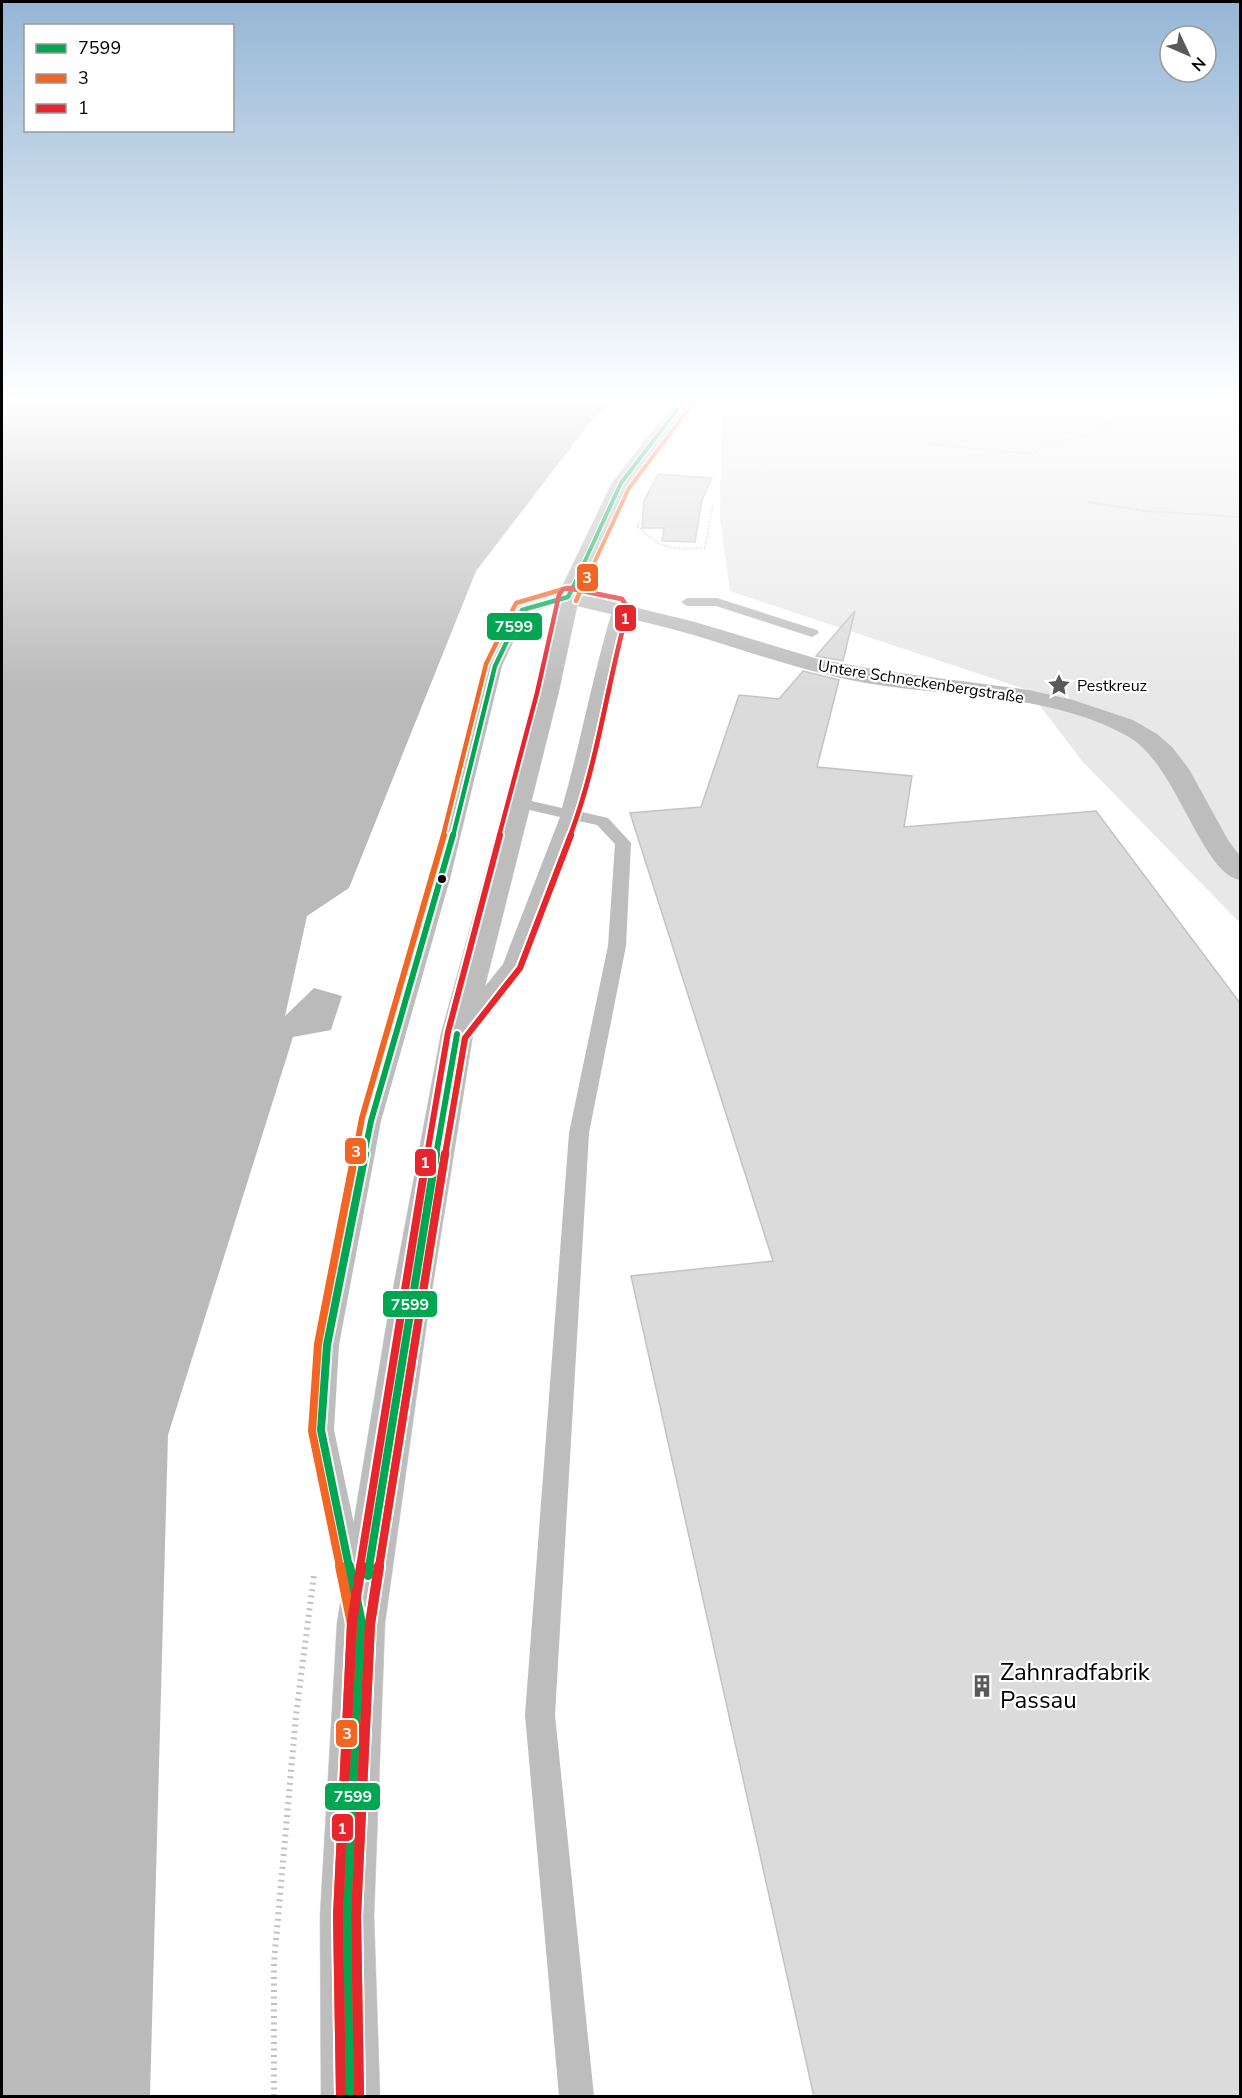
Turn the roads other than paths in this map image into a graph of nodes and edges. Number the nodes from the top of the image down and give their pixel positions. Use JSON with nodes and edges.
{"nodes":[{"id":1,"x":615,"y":495,"type":"edge"},
{"id":2,"x":568,"y":597,"type":"junction"},
{"id":3,"x":687,"y":602,"type":"dead end"},
{"id":4,"x":619,"y":608,"type":"junction"},
{"id":5,"x":812,"y":633,"type":"dead end"},
{"id":6,"x":518,"y":803,"type":"junction"},
{"id":7,"x":569,"y":813,"type":"junction"},
{"id":8,"x":1240,"y":872,"type":"edge"},
{"id":9,"x":457,"y":1034,"type":"junction"},
{"id":10,"x":361,"y":1623,"type":"junction"},
{"id":11,"x":350,"y":2097,"type":"edge"},
{"id":12,"x":576,"y":2097,"type":"edge"}],
"edges":[{"from":1,"to":2,"type":"main road"},
{"from":2,"to":4,"type":"main road","name":"Untere Schneckenbergstraße"},
{"from":2,"to":6,"type":"main road"},
{"from":2,"to":10,"type":"lane"},
{"from":3,"to":5,"type":"lane"},
{"from":4,"to":7,"type":"lane"},
{"from":4,"to":8,"type":"main road","name":"Untere Schneckenbergstraße"},
{"from":6,"to":7,"type":"lane"},
{"from":6,"to":9,"type":"main road"},
{"from":7,"to":9,"type":"lane"},
{"from":7,"to":12,"type":"lane"},
{"from":9,"to":10,"type":"main road"},
{"from":10,"to":11,"type":"main road"}]}
